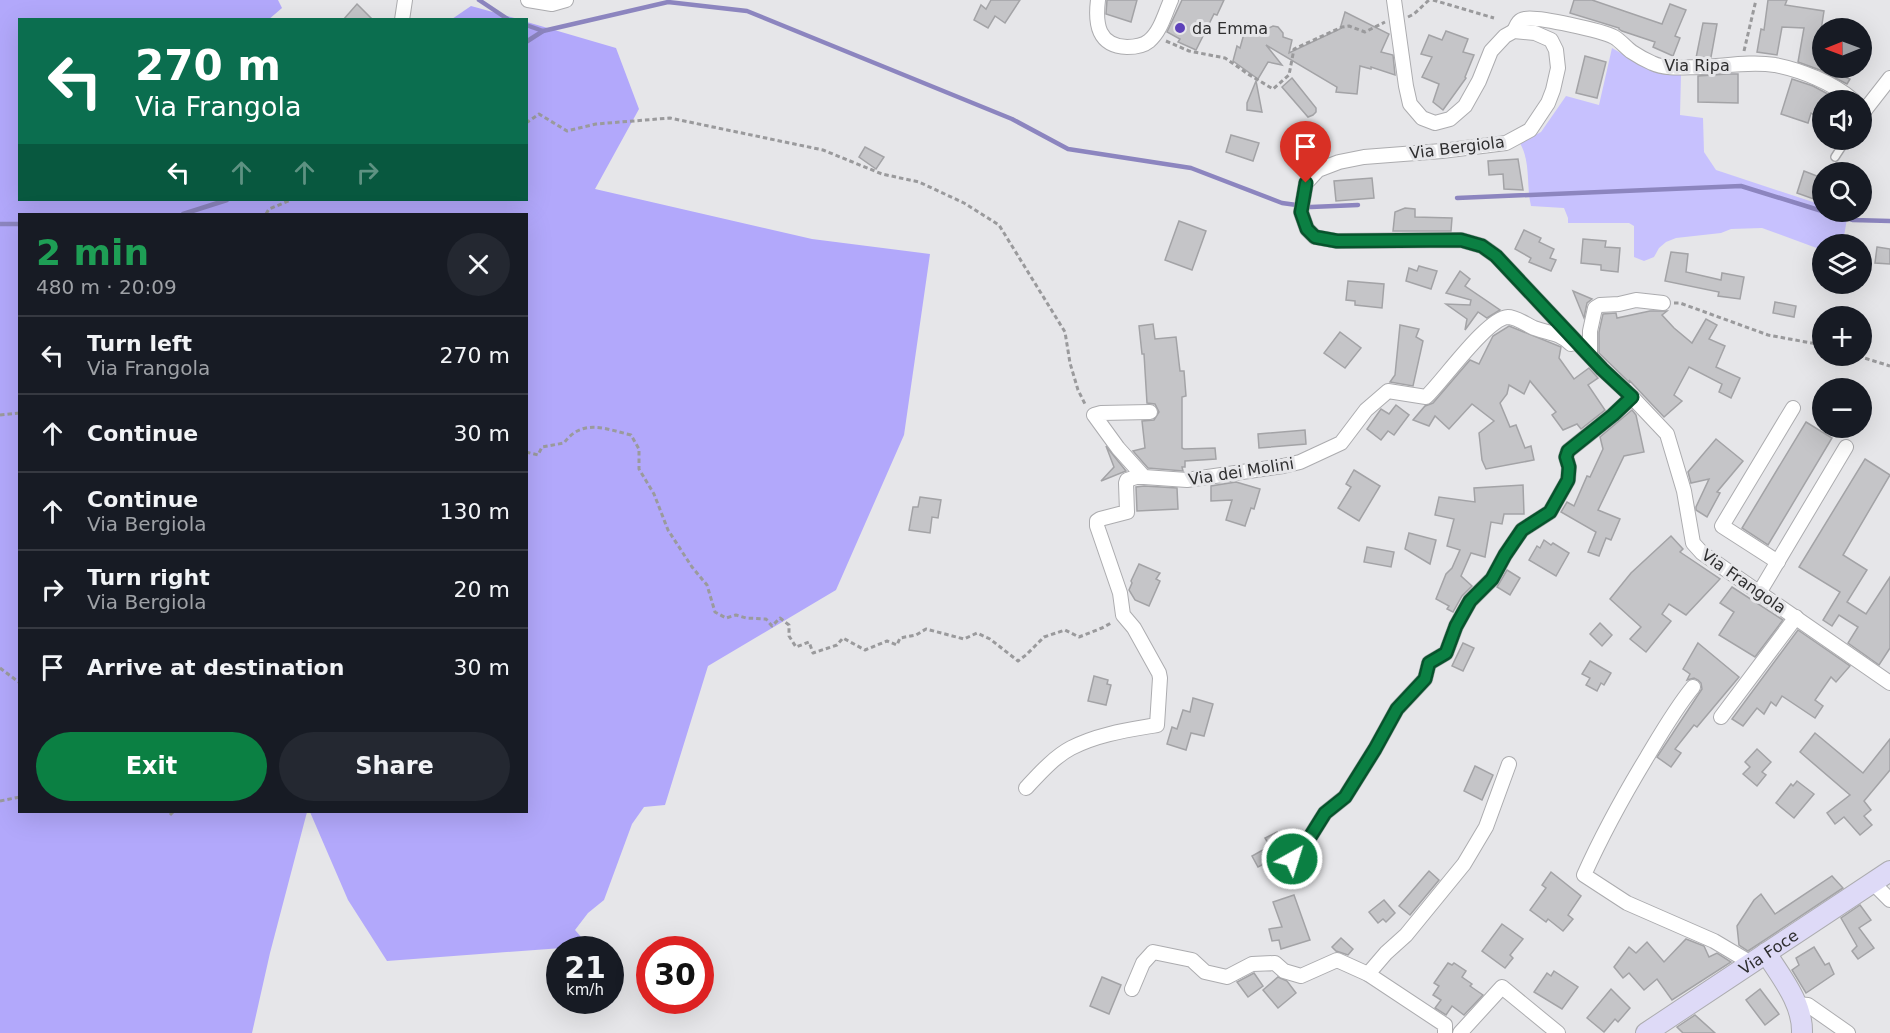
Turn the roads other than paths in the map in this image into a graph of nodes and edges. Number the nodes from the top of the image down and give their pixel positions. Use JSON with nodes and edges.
{"nodes":[{"id":1,"x":405,"y":0,"type":"edge"},
{"id":2,"x":528,"y":0,"type":"edge"},
{"id":3,"x":566,"y":0,"type":"edge"},
{"id":4,"x":1098,"y":0,"type":"edge"},
{"id":5,"x":1171,"y":0,"type":"edge"},
{"id":6,"x":1394,"y":0,"type":"edge"},
{"id":7,"x":402,"y":18,"type":"edge"},
{"id":8,"x":1514,"y":31,"type":"junction"},
{"id":9,"x":1890,"y":78,"type":"edge"},
{"id":10,"x":1839,"y":90,"type":"edge"},
{"id":11,"x":1872,"y":100,"type":"edge"},
{"id":12,"x":1840,"y":150,"type":"edge"},
{"id":13,"x":1835,"y":157,"type":"dead end"},
{"id":14,"x":1663,"y":303,"type":"road end"},
{"id":15,"x":1590,"y":356,"type":"junction"},
{"id":16,"x":1632,"y":397,"type":"junction"},
{"id":17,"x":1793,"y":408,"type":"dead end"},
{"id":18,"x":1150,"y":412,"type":"dead end"},
{"id":19,"x":1846,"y":447,"type":"dead end"},
{"id":20,"x":1144,"y":477,"type":"junction"},
{"id":21,"x":1778,"y":561,"type":"junction"},
{"id":22,"x":1759,"y":593,"type":"junction"},
{"id":23,"x":1796,"y":617,"type":"junction"},
{"id":24,"x":1890,"y":683,"type":"edge"},
{"id":25,"x":1693,"y":687,"type":"dead end"},
{"id":26,"x":1721,"y":717,"type":"dead end"},
{"id":27,"x":1509,"y":764,"type":"dead end"},
{"id":28,"x":1026,"y":788,"type":"dead end"},
{"id":29,"x":1292,"y":859,"type":"dead end"},
{"id":30,"x":1882,"y":876,"type":"edge"},
{"id":31,"x":1890,"y":900,"type":"edge"},
{"id":32,"x":1759,"y":958,"type":"junction"},
{"id":33,"x":1368,"y":974,"type":"junction"},
{"id":34,"x":1132,"y":989,"type":"dead end"},
{"id":35,"x":1797,"y":1004,"type":"junction"},
{"id":36,"x":1446,"y":1033,"type":"edge"},
{"id":37,"x":1460,"y":1033,"type":"edge"},
{"id":38,"x":1558,"y":1033,"type":"edge"},
{"id":39,"x":1646,"y":1033,"type":"edge"},
{"id":40,"x":1802,"y":1033,"type":"edge"},
{"id":41,"x":1848,"y":1033,"type":"edge"}],
"edges":[{"from":1,"to":7,"type":"street"},
{"from":2,"to":3,"type":"street"},
{"from":4,"to":5,"type":"street"},
{"from":6,"to":8,"type":"street","name":"Via Bergiola"},
{"from":8,"to":10,"type":"street","name":"Via Ripa"},
{"from":8,"to":15,"type":"street","name":"Via Bergiola"},
{"from":9,"to":11,"type":"street"},
{"from":12,"to":13,"type":"lane"},
{"from":14,"to":15,"type":"street"},
{"from":15,"to":16,"type":"street","name":"Via Frangola"},
{"from":15,"to":20,"type":"street","name":"Via dei Molini"},
{"from":16,"to":22,"type":"street","name":"Via Frangola"},
{"from":16,"to":29,"type":"street"},
{"from":17,"to":21,"type":"street"},
{"from":18,"to":20,"type":"street"},
{"from":19,"to":21,"type":"street"},
{"from":20,"to":28,"type":"street"},
{"from":21,"to":22,"type":"street"},
{"from":22,"to":23,"type":"street","name":"Via Frangola"},
{"from":23,"to":24,"type":"street","name":"Via Frangola"},
{"from":23,"to":26,"type":"street"},
{"from":25,"to":32,"type":"street"},
{"from":27,"to":33,"type":"street"},
{"from":30,"to":31,"type":"street"},
{"from":30,"to":32,"type":"main road","name":"Via Foce"},
{"from":32,"to":35,"type":"main road"},
{"from":32,"to":39,"type":"main road","name":"Via Foce"},
{"from":33,"to":34,"type":"street"},
{"from":33,"to":36,"type":"street"},
{"from":35,"to":40,"type":"main road"},
{"from":35,"to":41,"type":"street"},
{"from":37,"to":38,"type":"street"}]}
